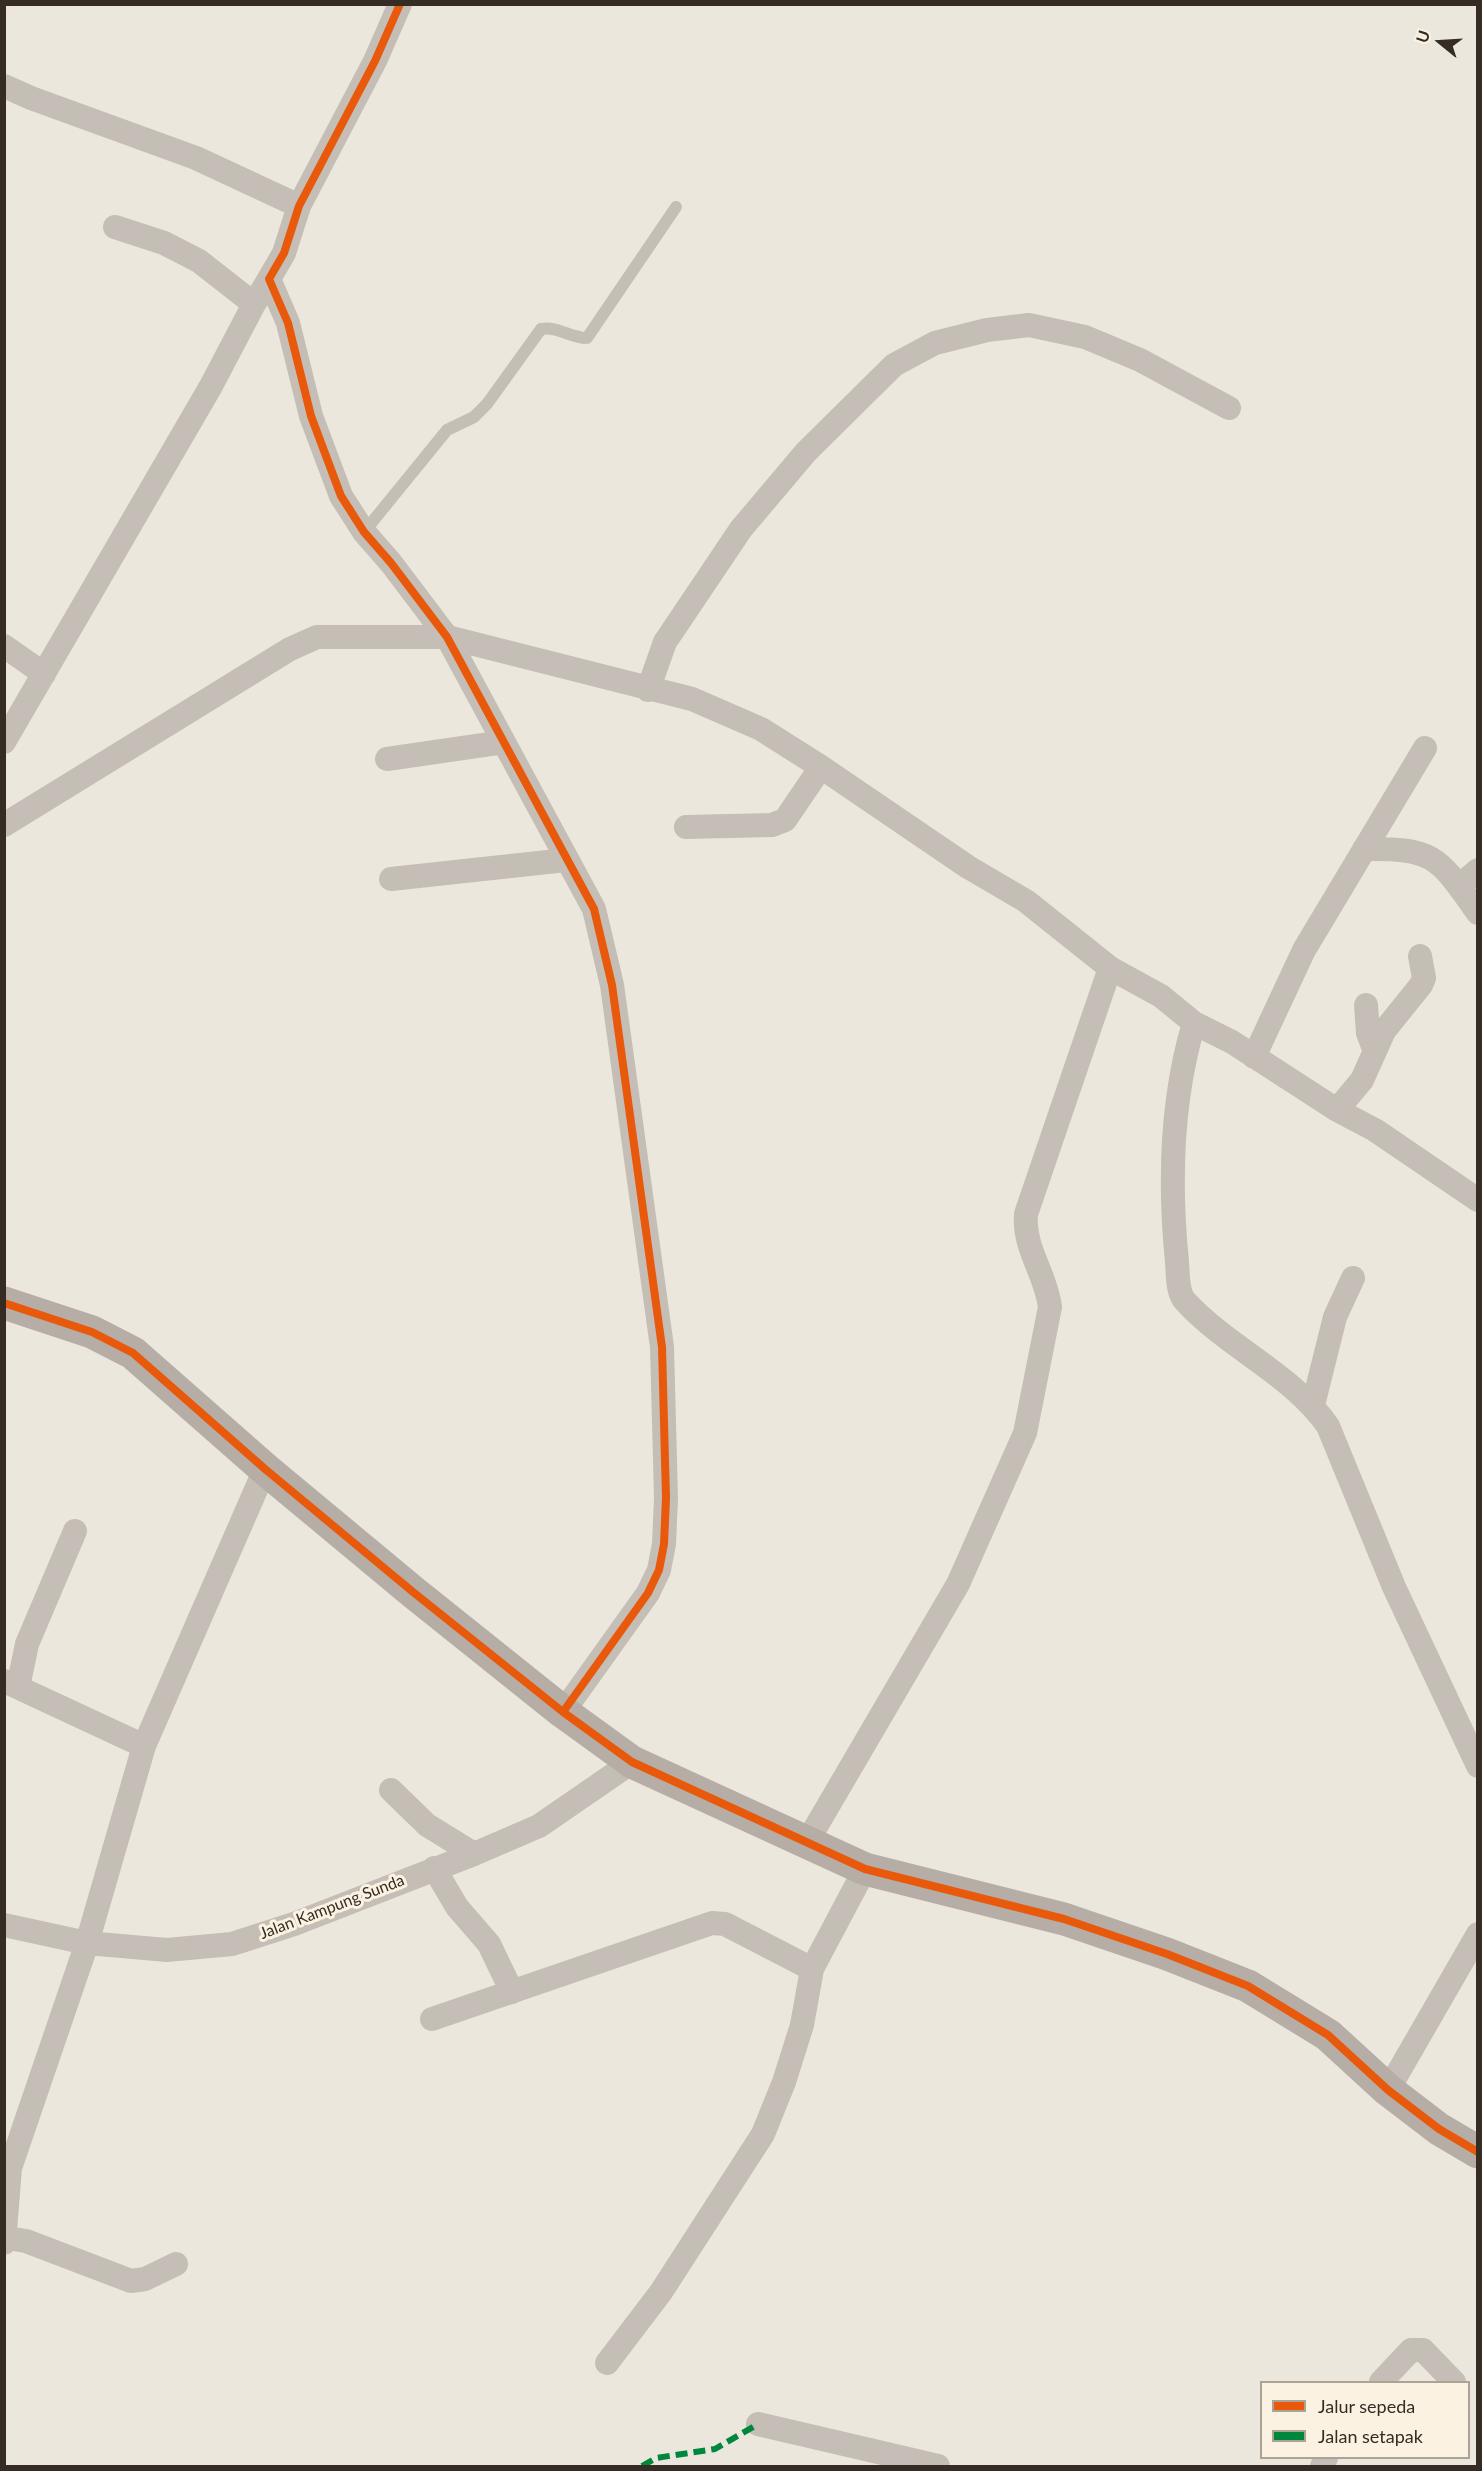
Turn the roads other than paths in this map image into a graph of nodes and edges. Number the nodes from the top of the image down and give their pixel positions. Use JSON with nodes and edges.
{"nodes":[{"id":1,"x":400,"y":4,"type":"edge"},
{"id":2,"x":4,"y":86,"type":"edge"},
{"id":3,"x":299,"y":206,"type":"junction"},
{"id":4,"x":676,"y":207,"type":"dead end"},
{"id":5,"x":115,"y":227,"type":"dead end"},
{"id":6,"x":269,"y":279,"type":"junction"},
{"id":7,"x":254,"y":303,"type":"junction"},
{"id":8,"x":1229,"y":408,"type":"dead end"},
{"id":9,"x":364,"y":532,"type":"junction"},
{"id":10,"x":447,"y":637,"type":"junction"},
{"id":11,"x":4,"y":646,"type":"edge"},
{"id":12,"x":44,"y":674,"type":"junction"},
{"id":13,"x":648,"y":690,"type":"junction"},
{"id":14,"x":4,"y":742,"type":"edge"},
{"id":15,"x":504,"y":742,"type":"junction"},
{"id":16,"x":1425,"y":748,"type":"dead end"},
{"id":17,"x":387,"y":759,"type":"dead end"},
{"id":18,"x":821,"y":767,"type":"junction"},
{"id":19,"x":5,"y":824,"type":"edge"},
{"id":20,"x":686,"y":826,"type":"dead end"},
{"id":21,"x":1364,"y":849,"type":"junction"},
{"id":22,"x":566,"y":860,"type":"junction"},
{"id":23,"x":1478,"y":870,"type":"edge"},
{"id":24,"x":391,"y":879,"type":"dead end"},
{"id":25,"x":1459,"y":886,"type":"junction"},
{"id":26,"x":1478,"y":913,"type":"edge"},
{"id":27,"x":1420,"y":956,"type":"dead end"},
{"id":28,"x":1110,"y":968,"type":"junction"},
{"id":29,"x":1366,"y":1005,"type":"dead end"},
{"id":30,"x":1194,"y":1023,"type":"junction"},
{"id":31,"x":1374,"y":1049,"type":"junction"},
{"id":32,"x":1254,"y":1057,"type":"junction"},
{"id":33,"x":1338,"y":1110,"type":"junction"},
{"id":34,"x":1478,"y":1200,"type":"edge"},
{"id":35,"x":1353,"y":1278,"type":"dead end"},
{"id":36,"x":4,"y":1303,"type":"edge"},
{"id":37,"x":1313,"y":1405,"type":"junction"},
{"id":38,"x":265,"y":1469,"type":"junction"},
{"id":39,"x":75,"y":1531,"type":"dead end"},
{"id":40,"x":11,"y":1684,"type":"edge"},
{"id":41,"x":562,"y":1712,"type":"junction"},
{"id":42,"x":144,"y":1746,"type":"junction"},
{"id":43,"x":633,"y":1762,"type":"junction"},
{"id":44,"x":1478,"y":1766,"type":"edge"},
{"id":45,"x":391,"y":1790,"type":"dead end"},
{"id":46,"x":807,"y":1842,"type":"junction"},
{"id":47,"x":474,"y":1854,"type":"junction"},
{"id":48,"x":434,"y":1868,"type":"junction"},
{"id":49,"x":865,"y":1869,"type":"junction"},
{"id":50,"x":4,"y":1925,"type":"edge"},
{"id":51,"x":1478,"y":1934,"type":"edge"},
{"id":52,"x":87,"y":1943,"type":"junction"},
{"id":53,"x":812,"y":1969,"type":"junction"},
{"id":54,"x":512,"y":1992,"type":"junction"},
{"id":55,"x":432,"y":2019,"type":"dead end"},
{"id":56,"x":1388,"y":2090,"type":"junction"},
{"id":57,"x":1478,"y":2152,"type":"edge"},
{"id":58,"x":6,"y":2240,"type":"edge"},
{"id":59,"x":176,"y":2264,"type":"dead end"},
{"id":60,"x":607,"y":2363,"type":"dead end"},
{"id":61,"x":1382,"y":2381,"type":"edge"},
{"id":62,"x":1453,"y":2381,"type":"edge"},
{"id":63,"x":758,"y":2424,"type":"dead end"},
{"id":64,"x":938,"y":2466,"type":"edge"}],
"edges":[{"from":1,"to":3,"type":"street"},
{"from":2,"to":3,"type":"street"},
{"from":3,"to":6,"type":"street"},
{"from":4,"to":9,"type":"lane"},
{"from":5,"to":7,"type":"street"},
{"from":6,"to":7,"type":"street"},
{"from":6,"to":9,"type":"street"},
{"from":7,"to":12,"type":"street"},
{"from":8,"to":13,"type":"street"},
{"from":9,"to":10,"type":"street"},
{"from":10,"to":13,"type":"street"},
{"from":10,"to":15,"type":"street"},
{"from":10,"to":19,"type":"street"},
{"from":11,"to":12,"type":"street"},
{"from":12,"to":14,"type":"street"},
{"from":13,"to":18,"type":"street"},
{"from":15,"to":17,"type":"street"},
{"from":15,"to":22,"type":"street"},
{"from":16,"to":21,"type":"street"},
{"from":18,"to":20,"type":"street"},
{"from":18,"to":28,"type":"street"},
{"from":21,"to":25,"type":"street"},
{"from":21,"to":32,"type":"street"},
{"from":22,"to":24,"type":"street"},
{"from":22,"to":41,"type":"street"},
{"from":23,"to":25,"type":"street"},
{"from":25,"to":26,"type":"street"},
{"from":27,"to":31,"type":"street"},
{"from":28,"to":30,"type":"street"},
{"from":28,"to":46,"type":"street"},
{"from":29,"to":31,"type":"street"},
{"from":30,"to":32,"type":"street"},
{"from":30,"to":37,"type":"street"},
{"from":31,"to":33,"type":"street"},
{"from":32,"to":33,"type":"street"},
{"from":33,"to":34,"type":"street"},
{"from":35,"to":37,"type":"street"},
{"from":36,"to":38,"type":"street"},
{"from":37,"to":44,"type":"street"},
{"from":38,"to":41,"type":"street"},
{"from":38,"to":42,"type":"street"},
{"from":39,"to":40,"type":"street"},
{"from":40,"to":42,"type":"street"},
{"from":41,"to":43,"type":"street"},
{"from":42,"to":52,"type":"street"},
{"from":43,"to":46,"type":"street"},
{"from":43,"to":47,"type":"street","name":"Jalan Kampung Sunda"},
{"from":45,"to":47,"type":"street"},
{"from":46,"to":49,"type":"street"},
{"from":47,"to":48,"type":"street","name":"Jalan Kampung Sunda"},
{"from":48,"to":52,"type":"street","name":"Jalan Kampung Sunda"},
{"from":48,"to":54,"type":"street"},
{"from":49,"to":53,"type":"street"},
{"from":49,"to":56,"type":"street"},
{"from":50,"to":52,"type":"street","name":"Jalan Kampung Sunda"},
{"from":51,"to":56,"type":"street"},
{"from":52,"to":58,"type":"street"},
{"from":53,"to":54,"type":"street"},
{"from":53,"to":60,"type":"street"},
{"from":54,"to":55,"type":"street"},
{"from":56,"to":57,"type":"street"},
{"from":58,"to":59,"type":"street"},
{"from":61,"to":62,"type":"street"},
{"from":63,"to":64,"type":"street"}]}
